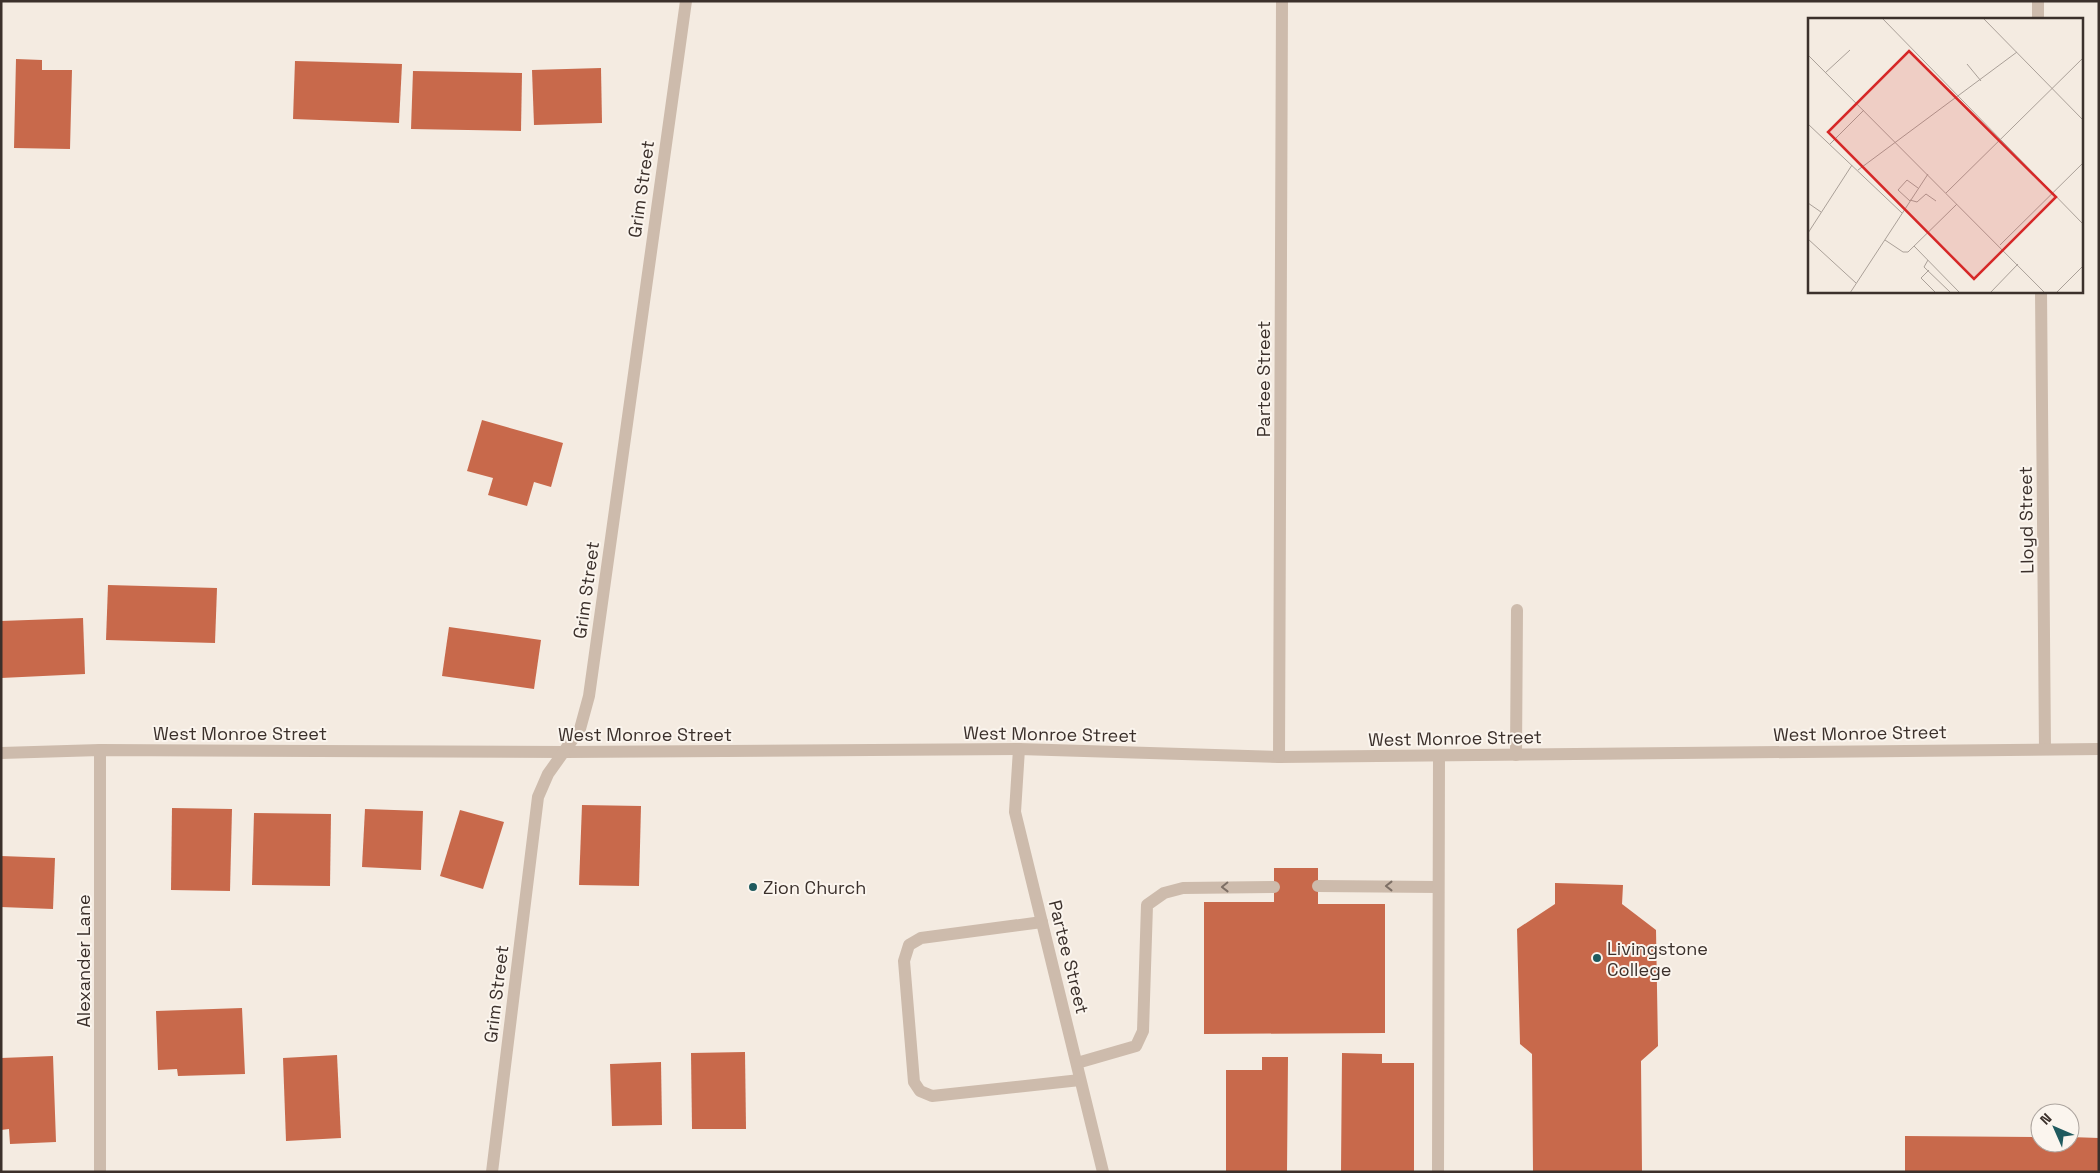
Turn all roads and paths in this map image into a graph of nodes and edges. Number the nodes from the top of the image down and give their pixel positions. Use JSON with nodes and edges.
{"nodes":[{"id":1,"x":686,"y":1,"type":"edge"},
{"id":2,"x":1282,"y":1,"type":"edge"},
{"id":3,"x":2038,"y":1,"type":"edge"},
{"id":4,"x":2038,"y":18,"type":"edge"},
{"id":5,"x":2041,"y":292,"type":"edge"},
{"id":6,"x":1517,"y":610,"type":"dead end"},
{"id":7,"x":1019,"y":749,"type":"junction"},
{"id":8,"x":2045,"y":749,"type":"junction"},
{"id":9,"x":2099,"y":749,"type":"edge"},
{"id":10,"x":100,"y":750,"type":"junction"},
{"id":11,"x":565,"y":752,"type":"junction"},
{"id":12,"x":1,"y":753,"type":"edge"},
{"id":13,"x":1516,"y":755,"type":"junction"},
{"id":14,"x":1438,"y":756,"type":"junction"},
{"id":15,"x":1279,"y":757,"type":"junction"},
{"id":16,"x":1318,"y":886,"type":"dead end"},
{"id":17,"x":1274,"y":887,"type":"dead end"},
{"id":18,"x":1438,"y":887,"type":"junction"},
{"id":19,"x":1042,"y":922,"type":"junction"},
{"id":20,"x":1077,"y":1063,"type":"junction"},
{"id":21,"x":1080,"y":1080,"type":"junction"},
{"id":22,"x":100,"y":1172,"type":"edge"},
{"id":23,"x":492,"y":1172,"type":"edge"},
{"id":24,"x":1103,"y":1172,"type":"edge"},
{"id":25,"x":1438,"y":1172,"type":"edge"}],
"edges":[{"from":1,"to":11,"type":"street","name":"Grim Street"},
{"from":2,"to":15,"type":"street","name":"Partee Street"},
{"from":3,"to":4,"type":"street"},
{"from":5,"to":8,"type":"street","name":"Lloyd Street"},
{"from":6,"to":13,"type":"street"},
{"from":7,"to":11,"type":"street","name":"West Monroe Street"},
{"from":7,"to":15,"type":"street","name":"West Monroe Street"},
{"from":7,"to":19,"type":"street","name":"Partee Street"},
{"from":8,"to":9,"type":"street","name":"West Monroe Street"},
{"from":8,"to":13,"type":"street","name":"West Monroe Street"},
{"from":10,"to":11,"type":"street","name":"West Monroe Street"},
{"from":10,"to":12,"type":"street","name":"West Monroe Street"},
{"from":10,"to":22,"type":"street","name":"Alexander Lane"},
{"from":11,"to":23,"type":"street","name":"Grim Street"},
{"from":13,"to":14,"type":"street","name":"West Monroe Street"},
{"from":14,"to":15,"type":"street","name":"West Monroe Street"},
{"from":14,"to":18,"type":"street"},
{"from":18,"to":16,"type":"street","one_way":true},
{"from":17,"to":20,"type":"street","one_way":true},
{"from":18,"to":25,"type":"street"},
{"from":19,"to":20,"type":"street","name":"Partee Street"},
{"from":19,"to":21,"type":"street"},
{"from":20,"to":21,"type":"street","name":"Partee Street"},
{"from":21,"to":24,"type":"street","name":"Partee Street"}]}
